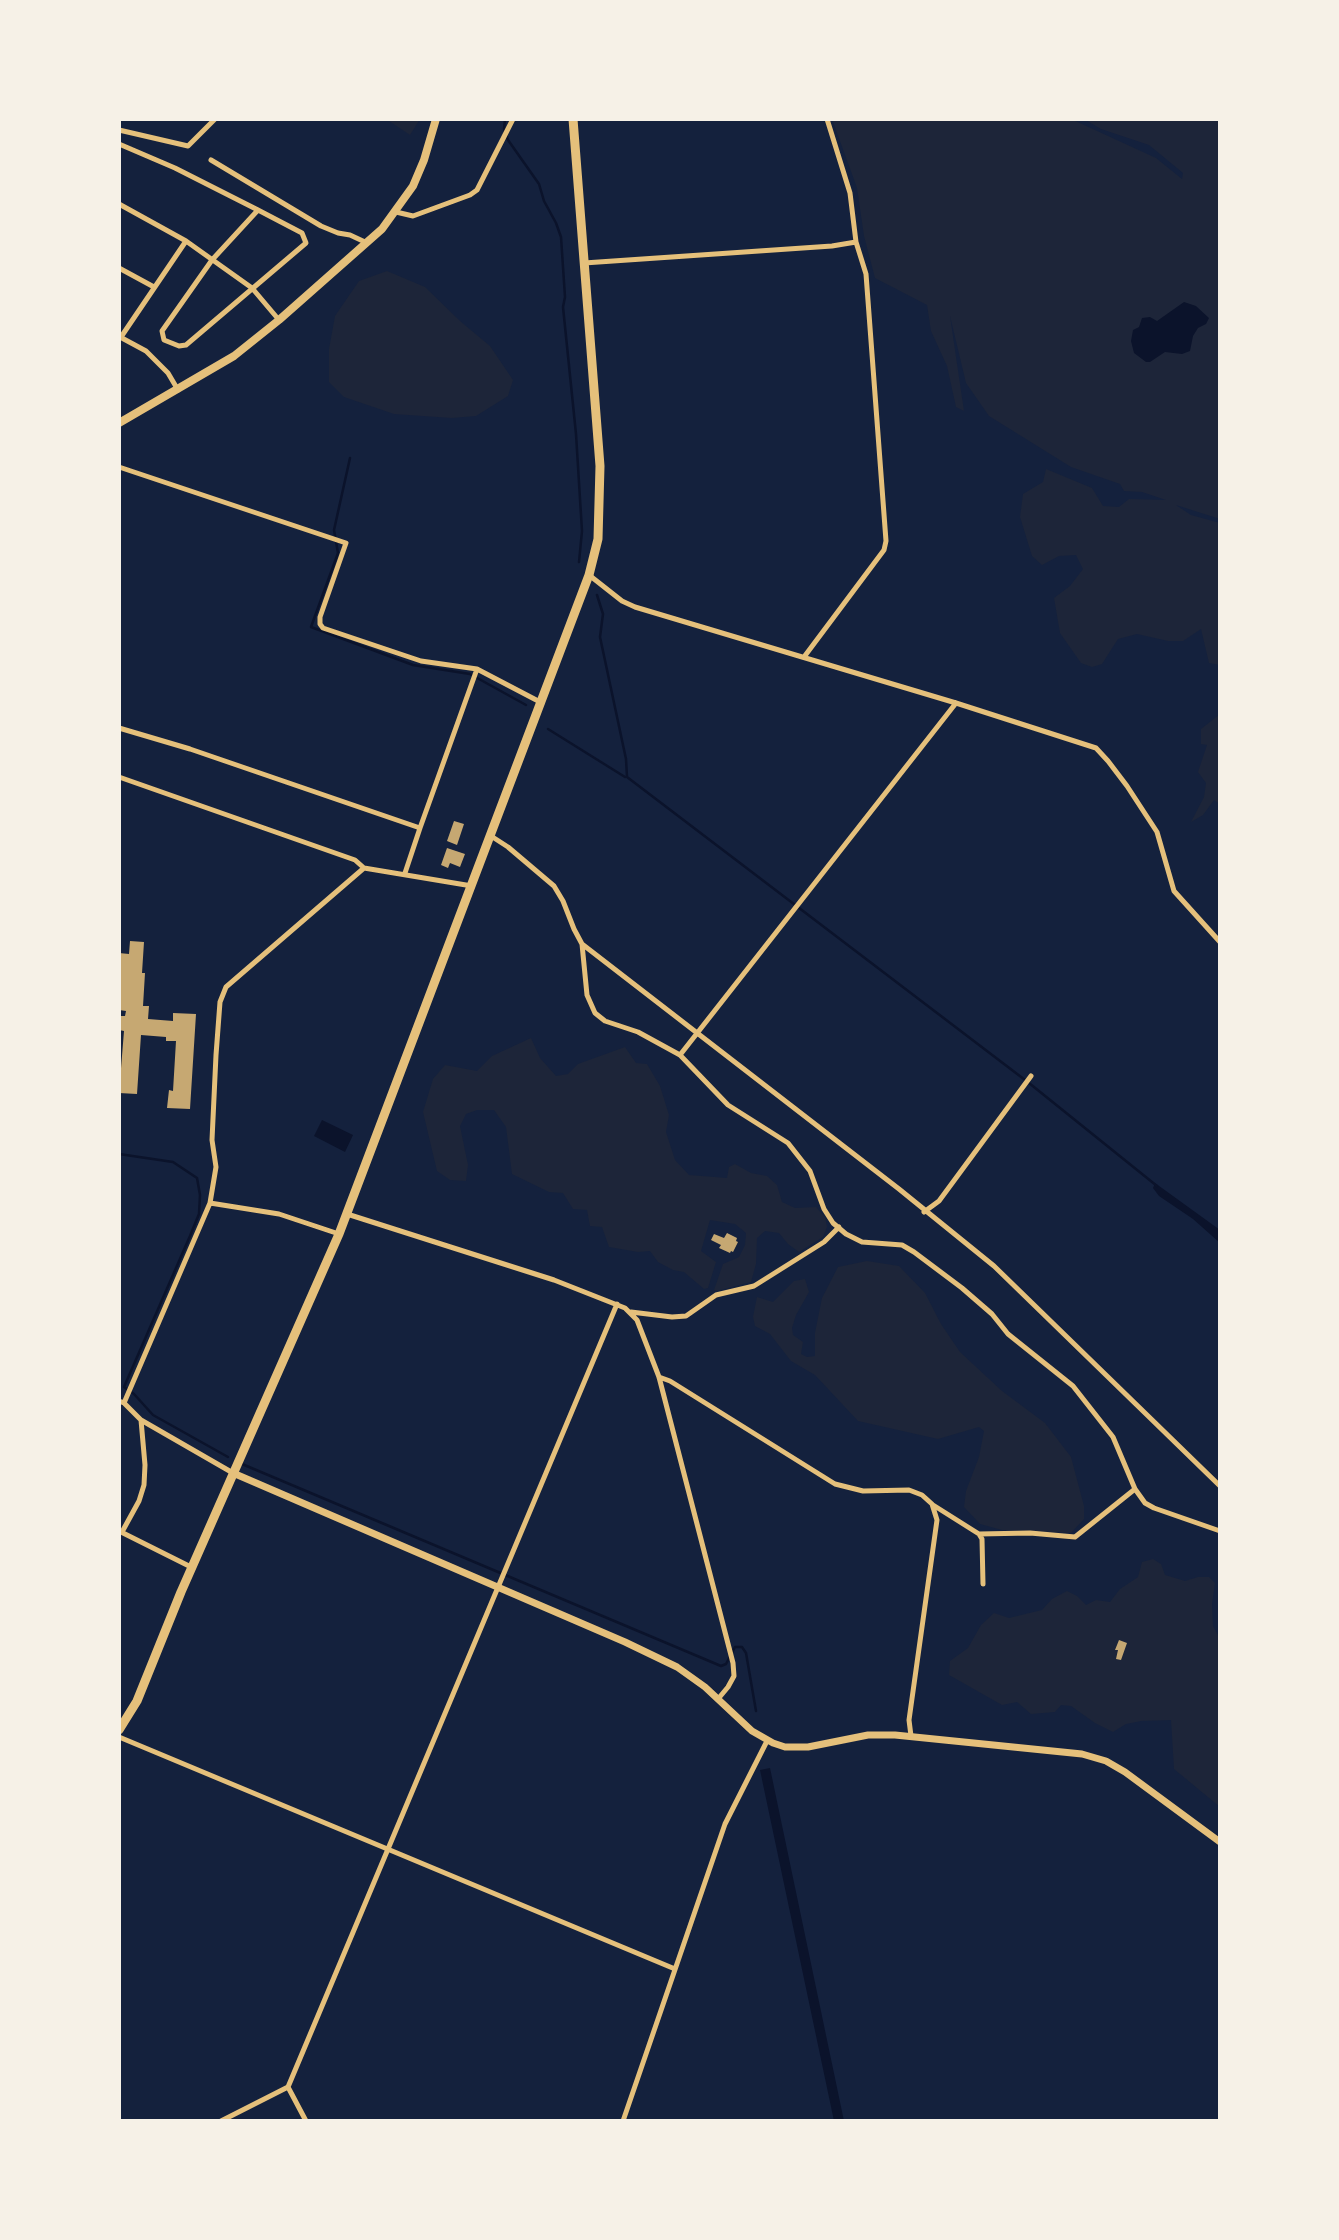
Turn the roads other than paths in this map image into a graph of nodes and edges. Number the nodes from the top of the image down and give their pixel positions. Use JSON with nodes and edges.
{"nodes":[{"id":1,"x":215,"y":119,"type":"edge"},
{"id":2,"x":436,"y":119,"type":"edge"},
{"id":3,"x":513,"y":119,"type":"edge"},
{"id":4,"x":573,"y":119,"type":"edge"},
{"id":5,"x":827,"y":119,"type":"edge"},
{"id":6,"x":119,"y":130,"type":"edge"},
{"id":7,"x":119,"y":144,"type":"edge"},
{"id":8,"x":211,"y":160,"type":"dead end"},
{"id":9,"x":119,"y":204,"type":"edge"},
{"id":10,"x":258,"y":210,"type":"junction"},
{"id":11,"x":396,"y":212,"type":"junction"},
{"id":12,"x":186,"y":241,"type":"junction"},
{"id":13,"x":365,"y":242,"type":"junction"},
{"id":14,"x":856,"y":242,"type":"junction"},
{"id":15,"x":212,"y":260,"type":"junction"},
{"id":16,"x":584,"y":263,"type":"junction"},
{"id":17,"x":119,"y":268,"type":"edge"},
{"id":18,"x":154,"y":287,"type":"junction"},
{"id":19,"x":252,"y":288,"type":"junction"},
{"id":20,"x":279,"y":320,"type":"junction"},
{"id":21,"x":120,"y":337,"type":"edge"},
{"id":22,"x":178,"y":390,"type":"junction"},
{"id":23,"x":119,"y":423,"type":"edge"},
{"id":24,"x":119,"y":467,"type":"edge"},
{"id":25,"x":589,"y":575,"type":"junction"},
{"id":26,"x":804,"y":657,"type":"junction"},
{"id":27,"x":476,"y":674,"type":"junction"},
{"id":28,"x":542,"y":703,"type":"junction"},
{"id":29,"x":956,"y":703,"type":"junction"},
{"id":30,"x":119,"y":728,"type":"edge"},
{"id":31,"x":119,"y":777,"type":"edge"},
{"id":32,"x":420,"y":828,"type":"junction"},
{"id":33,"x":491,"y":836,"type":"junction"},
{"id":34,"x":364,"y":868,"type":"junction"},
{"id":35,"x":405,"y":873,"type":"junction"},
{"id":36,"x":472,"y":886,"type":"junction"},
{"id":37,"x":1220,"y":942,"type":"edge"},
{"id":38,"x":582,"y":944,"type":"junction"},
{"id":39,"x":697,"y":1034,"type":"junction"},
{"id":40,"x":680,"y":1055,"type":"junction"},
{"id":41,"x":1031,"y":1076,"type":"dead end"},
{"id":42,"x":210,"y":1203,"type":"junction"},
{"id":43,"x":924,"y":1212,"type":"junction"},
{"id":44,"x":347,"y":1214,"type":"junction"},
{"id":45,"x":839,"y":1227,"type":"junction"},
{"id":46,"x":339,"y":1234,"type":"junction"},
{"id":47,"x":617,"y":1304,"type":"junction"},
{"id":48,"x":629,"y":1311,"type":"junction"},
{"id":49,"x":659,"y":1377,"type":"junction"},
{"id":50,"x":122,"y":1402,"type":"edge"},
{"id":51,"x":141,"y":1420,"type":"junction"},
{"id":52,"x":233,"y":1473,"type":"junction"},
{"id":53,"x":1220,"y":1486,"type":"edge"},
{"id":54,"x":1135,"y":1489,"type":"junction"},
{"id":55,"x":932,"y":1504,"type":"junction"},
{"id":56,"x":1220,"y":1531,"type":"edge"},
{"id":57,"x":120,"y":1532,"type":"edge"},
{"id":58,"x":979,"y":1534,"type":"junction"},
{"id":59,"x":192,"y":1567,"type":"junction"},
{"id":60,"x":984,"y":1584,"type":"dead end"},
{"id":61,"x":498,"y":1588,"type":"junction"},
{"id":62,"x":718,"y":1699,"type":"junction"},
{"id":63,"x":119,"y":1730,"type":"edge"},
{"id":64,"x":911,"y":1736,"type":"junction"},
{"id":65,"x":119,"y":1737,"type":"edge"},
{"id":66,"x":767,"y":1741,"type":"junction"},
{"id":67,"x":1220,"y":1843,"type":"edge"},
{"id":68,"x":389,"y":1848,"type":"junction"},
{"id":69,"x":675,"y":1969,"type":"junction"},
{"id":70,"x":288,"y":2087,"type":"junction"},
{"id":71,"x":221,"y":2121,"type":"edge"},
{"id":72,"x":306,"y":2121,"type":"edge"},
{"id":73,"x":623,"y":2121,"type":"edge"}],
"edges":[{"from":1,"to":6,"type":"street"},
{"from":2,"to":11,"type":"main road"},
{"from":3,"to":11,"type":"street"},
{"from":4,"to":16,"type":"main road"},
{"from":5,"to":14,"type":"street"},
{"from":7,"to":10,"type":"street"},
{"from":8,"to":13,"type":"street"},
{"from":9,"to":12,"type":"street"},
{"from":10,"to":15,"type":"street"},
{"from":10,"to":19,"type":"street"},
{"from":11,"to":13,"type":"main road"},
{"from":12,"to":15,"type":"street"},
{"from":12,"to":18,"type":"street"},
{"from":13,"to":20,"type":"main road"},
{"from":14,"to":16,"type":"street"},
{"from":14,"to":26,"type":"street"},
{"from":15,"to":19,"type":"street"},
{"from":15,"to":19,"type":"street"},
{"from":16,"to":25,"type":"main road"},
{"from":17,"to":18,"type":"street"},
{"from":18,"to":21,"type":"street"},
{"from":19,"to":20,"type":"street"},
{"from":20,"to":22,"type":"main road"},
{"from":21,"to":22,"type":"street"},
{"from":22,"to":23,"type":"main road"},
{"from":24,"to":27,"type":"street"},
{"from":25,"to":26,"type":"street"},
{"from":25,"to":28,"type":"main road"},
{"from":26,"to":29,"type":"street"},
{"from":27,"to":28,"type":"street"},
{"from":27,"to":32,"type":"street"},
{"from":28,"to":33,"type":"main road"},
{"from":29,"to":37,"type":"street"},
{"from":29,"to":39,"type":"street"},
{"from":30,"to":32,"type":"street"},
{"from":31,"to":34,"type":"street"},
{"from":32,"to":35,"type":"street"},
{"from":33,"to":36,"type":"main road"},
{"from":33,"to":38,"type":"street"},
{"from":34,"to":35,"type":"street"},
{"from":34,"to":42,"type":"street"},
{"from":35,"to":36,"type":"street"},
{"from":36,"to":44,"type":"main road"},
{"from":38,"to":39,"type":"street"},
{"from":38,"to":40,"type":"street"},
{"from":39,"to":40,"type":"street"},
{"from":39,"to":43,"type":"street"},
{"from":40,"to":45,"type":"street"},
{"from":41,"to":43,"type":"street"},
{"from":42,"to":46,"type":"street"},
{"from":42,"to":50,"type":"street"},
{"from":43,"to":53,"type":"street"},
{"from":44,"to":46,"type":"main road"},
{"from":44,"to":47,"type":"street"},
{"from":45,"to":48,"type":"street"},
{"from":45,"to":54,"type":"street"},
{"from":46,"to":52,"type":"main road"},
{"from":47,"to":48,"type":"street"},
{"from":47,"to":61,"type":"street"},
{"from":48,"to":49,"type":"street"},
{"from":49,"to":55,"type":"street"},
{"from":49,"to":62,"type":"street"},
{"from":50,"to":51,"type":"street"},
{"from":51,"to":52,"type":"street"},
{"from":51,"to":57,"type":"street"},
{"from":52,"to":59,"type":"main road"},
{"from":52,"to":61,"type":"street"},
{"from":54,"to":56,"type":"street"},
{"from":54,"to":58,"type":"street"},
{"from":55,"to":58,"type":"street"},
{"from":55,"to":64,"type":"street"},
{"from":57,"to":59,"type":"street"},
{"from":58,"to":60,"type":"street"},
{"from":59,"to":63,"type":"main road"},
{"from":61,"to":62,"type":"street"},
{"from":61,"to":68,"type":"street"},
{"from":62,"to":66,"type":"street"},
{"from":64,"to":66,"type":"street"},
{"from":64,"to":67,"type":"street"},
{"from":65,"to":68,"type":"street"},
{"from":66,"to":69,"type":"street"},
{"from":68,"to":69,"type":"street"},
{"from":68,"to":70,"type":"street"},
{"from":69,"to":73,"type":"street"},
{"from":70,"to":71,"type":"street"},
{"from":70,"to":72,"type":"street"}]}
